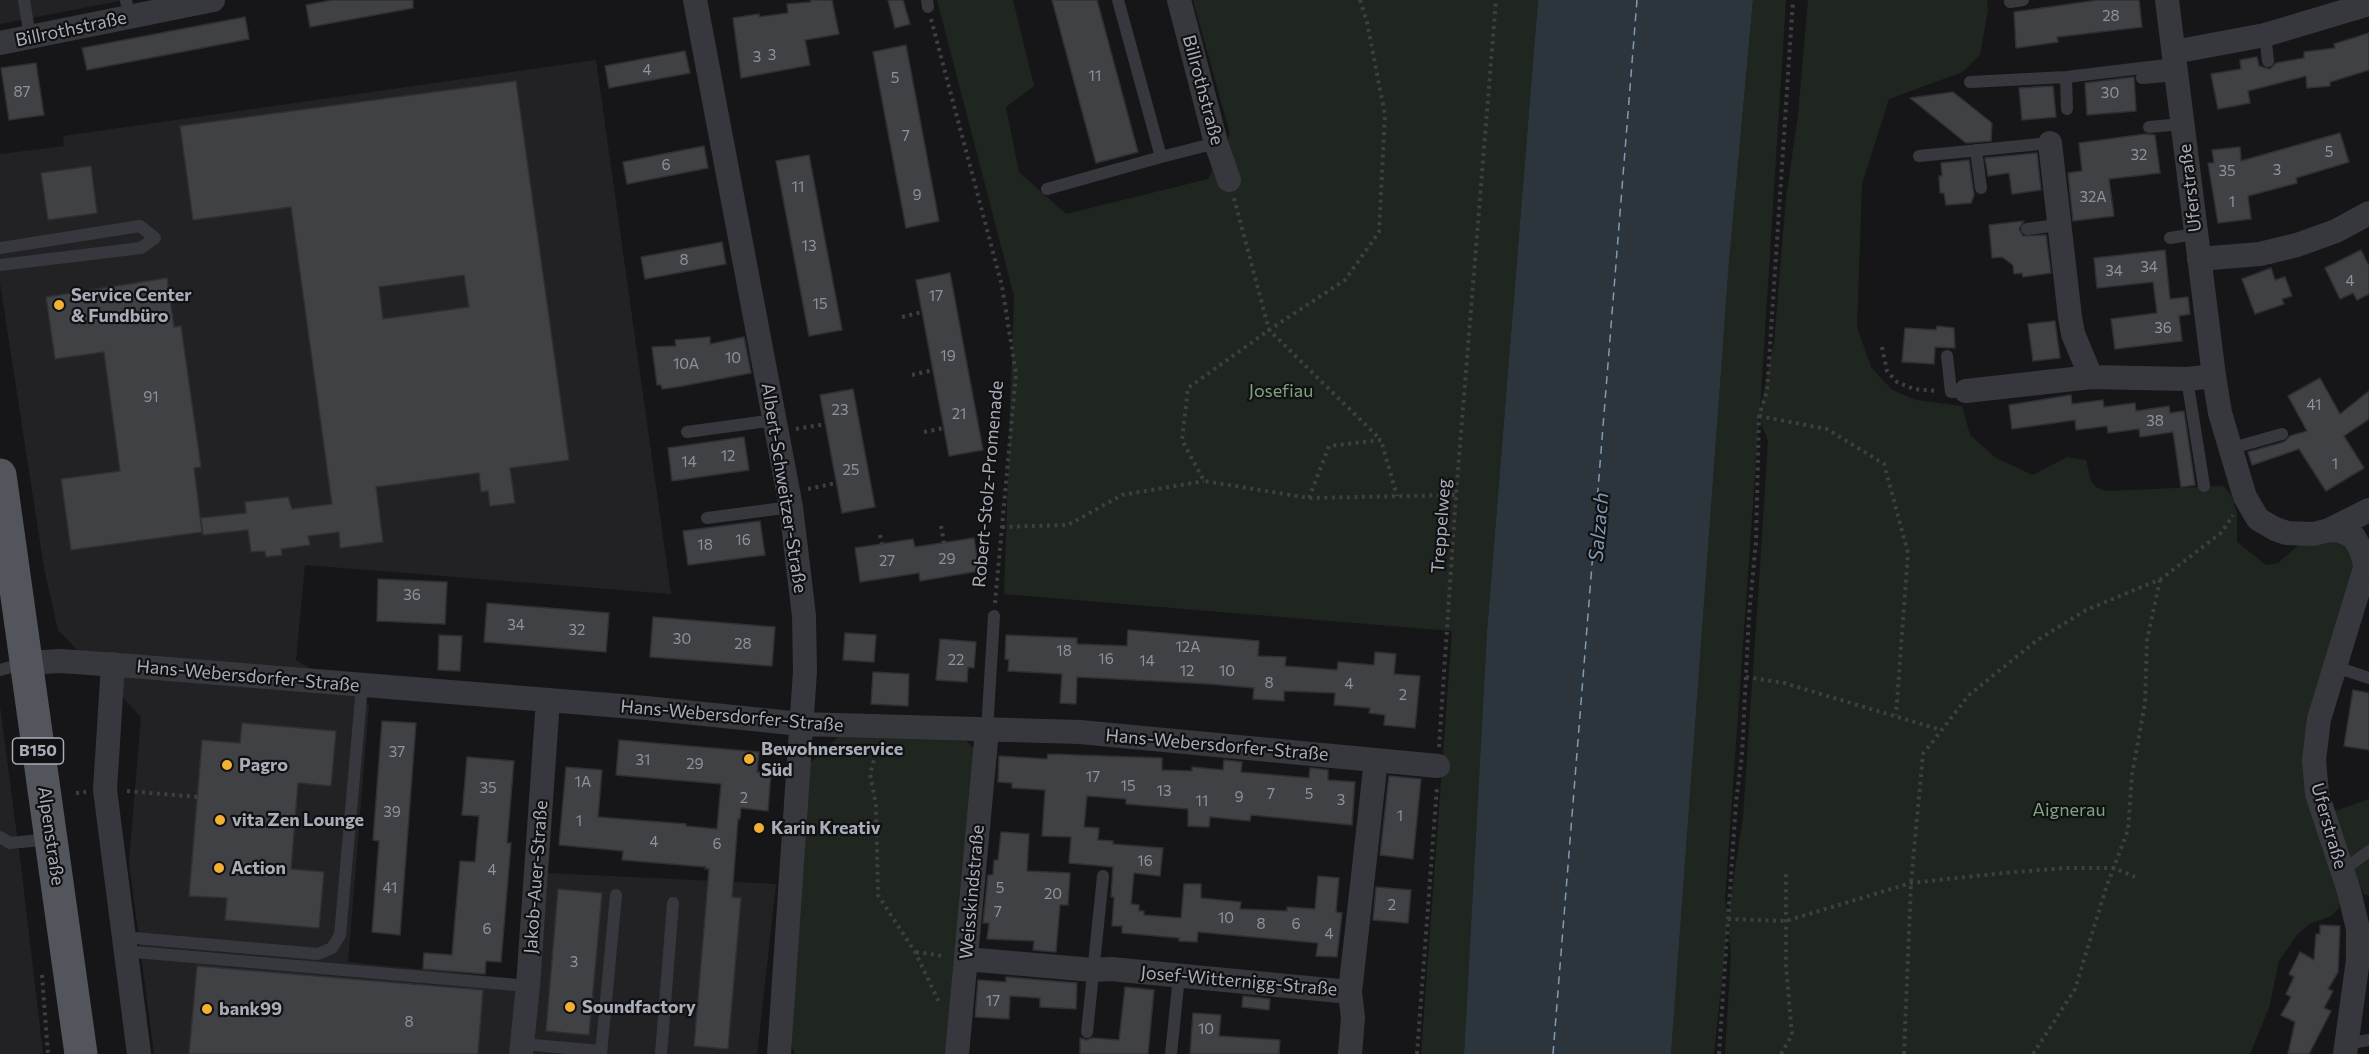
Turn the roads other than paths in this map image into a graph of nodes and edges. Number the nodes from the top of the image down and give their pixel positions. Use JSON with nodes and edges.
{"nodes":[{"id":1,"x":24,"y":0,"type":"edge"},
{"id":2,"x":213,"y":0,"type":"edge"},
{"id":3,"x":695,"y":0,"type":"edge"},
{"id":4,"x":1118,"y":0,"type":"edge"},
{"id":5,"x":1179,"y":0,"type":"edge"},
{"id":6,"x":2023,"y":0,"type":"edge"},
{"id":7,"x":2167,"y":0,"type":"edge"},
{"id":8,"x":2010,"y":2,"type":"dead end"},
{"id":9,"x":2369,"y":4,"type":"edge"},
{"id":10,"x":2334,"y":7,"type":"edge"},
{"id":11,"x":127,"y":8,"type":"edge"},
{"id":12,"x":2265,"y":35,"type":"junction"},
{"id":13,"x":30,"y":37,"type":"junction"},
{"id":14,"x":0,"y":43,"type":"edge"},
{"id":15,"x":2268,"y":61,"type":"dead end"},
{"id":16,"x":2175,"y":63,"type":"junction"},
{"id":17,"x":2066,"y":76,"type":"junction"},
{"id":18,"x":2142,"y":78,"type":"dead end"},
{"id":19,"x":1970,"y":82,"type":"dead end"},
{"id":20,"x":2067,"y":109,"type":"dead end"},
{"id":21,"x":2182,"y":124,"type":"junction"},
{"id":22,"x":2150,"y":127,"type":"dead end"},
{"id":23,"x":1216,"y":143,"type":"junction"},
{"id":24,"x":2050,"y":143,"type":"joint"},
{"id":25,"x":1976,"y":150,"type":"junction"},
{"id":26,"x":1918,"y":156,"type":"dead end"},
{"id":27,"x":1161,"y":157,"type":"junction"},
{"id":28,"x":1230,"y":180,"type":"road end"},
{"id":29,"x":1981,"y":188,"type":"dead end"},
{"id":30,"x":1047,"y":189,"type":"dead end"},
{"id":31,"x":2369,"y":213,"type":"edge"},
{"id":32,"x":2058,"y":225,"type":"junction"},
{"id":33,"x":2027,"y":229,"type":"dead end"},
{"id":34,"x":2195,"y":234,"type":"junction"},
{"id":35,"x":2170,"y":238,"type":"dead end"},
{"id":36,"x":0,"y":248,"type":"edge"},
{"id":37,"x":2199,"y":259,"type":"junction"},
{"id":38,"x":0,"y":265,"type":"edge"},
{"id":39,"x":1947,"y":356,"type":"dead end"},
{"id":40,"x":2214,"y":376,"type":"junction"},
{"id":41,"x":2091,"y":377,"type":"junction"},
{"id":42,"x":2187,"y":379,"type":"junction"},
{"id":43,"x":1958,"y":392,"type":"joint"},
{"id":44,"x":776,"y":427,"type":"junction"},
{"id":45,"x":687,"y":432,"type":"dead end"},
{"id":46,"x":2282,"y":434,"type":"dead end"},
{"id":47,"x":2229,"y":448,"type":"junction"},
{"id":48,"x":0,"y":475,"type":"edge"},
{"id":49,"x":2204,"y":486,"type":"dead end"},
{"id":50,"x":790,"y":500,"type":"junction"},
{"id":51,"x":2369,"y":510,"type":"edge"},
{"id":52,"x":707,"y":518,"type":"dead end"},
{"id":53,"x":2329,"y":530,"type":"junction"},
{"id":54,"x":2367,"y":562,"type":"edge"},
{"id":55,"x":994,"y":616,"type":"road end"},
{"id":56,"x":113,"y":664,"type":"junction"},
{"id":57,"x":13,"y":666,"type":"edge"},
{"id":58,"x":2336,"y":667,"type":"junction"},
{"id":59,"x":2369,"y":678,"type":"edge"},
{"id":60,"x":362,"y":686,"type":"junction"},
{"id":61,"x":549,"y":700,"type":"junction"},
{"id":62,"x":801,"y":724,"type":"junction"},
{"id":63,"x":987,"y":730,"type":"junction"},
{"id":64,"x":1376,"y":760,"type":"junction"},
{"id":65,"x":1438,"y":766,"type":"road end"},
{"id":66,"x":52,"y":839,"type":"junction"},
{"id":67,"x":3,"y":842,"type":"edge"},
{"id":68,"x":2369,"y":851,"type":"edge"},
{"id":69,"x":2342,"y":871,"type":"junction"},
{"id":70,"x":1102,"y":876,"type":"dead end"},
{"id":71,"x":616,"y":894,"type":"dead end"},
{"id":72,"x":673,"y":903,"type":"dead end"},
{"id":73,"x":2362,"y":913,"type":"edge"},
{"id":74,"x":123,"y":944,"type":"junction"},
{"id":75,"x":966,"y":960,"type":"junction"},
{"id":76,"x":1093,"y":970,"type":"junction"},
{"id":77,"x":1179,"y":976,"type":"junction"},
{"id":78,"x":528,"y":986,"type":"junction"},
{"id":79,"x":1350,"y":992,"type":"junction"},
{"id":80,"x":1087,"y":1032,"type":"dead end"},
{"id":81,"x":2353,"y":1046,"type":"edge"},
{"id":82,"x":521,"y":1049,"type":"edge"},
{"id":83,"x":601,"y":1052,"type":"edge"},
{"id":84,"x":81,"y":1054,"type":"edge"},
{"id":85,"x":139,"y":1054,"type":"edge"},
{"id":86,"x":661,"y":1054,"type":"edge"},
{"id":87,"x":779,"y":1054,"type":"edge"},
{"id":88,"x":957,"y":1054,"type":"edge"},
{"id":89,"x":1171,"y":1054,"type":"edge"},
{"id":90,"x":1350,"y":1054,"type":"edge"}],
"edges":[{"from":1,"to":13,"type":"lane"},
{"from":2,"to":11,"type":"street","name":"Billrothstraße"},
{"from":3,"to":44,"type":"street","name":"Albert-Schweitzer-Straße"},
{"from":4,"to":27,"type":"lane"},
{"from":5,"to":23,"type":"street","name":"Billrothstraße"},
{"from":6,"to":8,"type":"lane"},
{"from":7,"to":16,"type":"street","name":"Uferstraße"},
{"from":9,"to":10,"type":"street"},
{"from":10,"to":12,"type":"street"},
{"from":11,"to":13,"type":"street","name":"Billrothstraße"},
{"from":12,"to":15,"type":"lane"},
{"from":12,"to":16,"type":"street"},
{"from":13,"to":14,"type":"street","name":"Billrothstraße"},
{"from":16,"to":17,"type":"lane"},
{"from":16,"to":18,"type":"lane"},
{"from":16,"to":21,"type":"street","name":"Uferstraße"},
{"from":17,"to":19,"type":"lane"},
{"from":17,"to":20,"type":"lane"},
{"from":21,"to":22,"type":"lane"},
{"from":21,"to":34,"type":"street","name":"Uferstraße"},
{"from":23,"to":27,"type":"lane"},
{"from":23,"to":28,"type":"street","name":"Billrothstraße"},
{"from":24,"to":25,"type":"lane"},
{"from":24,"to":32,"type":"street"},
{"from":25,"to":26,"type":"lane"},
{"from":25,"to":29,"type":"lane"},
{"from":27,"to":30,"type":"lane"},
{"from":31,"to":37,"type":"street"},
{"from":32,"to":33,"type":"lane"},
{"from":32,"to":41,"type":"street"},
{"from":34,"to":35,"type":"lane"},
{"from":34,"to":37,"type":"street","name":"Uferstraße"},
{"from":36,"to":38,"type":"lane"},
{"from":37,"to":40,"type":"street","name":"Uferstraße"},
{"from":39,"to":43,"type":"lane"},
{"from":40,"to":42,"type":"street"},
{"from":40,"to":47,"type":"street","name":"Uferstraße"},
{"from":41,"to":42,"type":"street"},
{"from":41,"to":43,"type":"street"},
{"from":42,"to":49,"type":"lane"},
{"from":44,"to":45,"type":"lane"},
{"from":44,"to":50,"type":"street","name":"Albert-Schweitzer-Straße"},
{"from":46,"to":47,"type":"lane"},
{"from":47,"to":53,"type":"street","name":"Uferstraße"},
{"from":48,"to":57,"type":"main road","name":"Alpenstraße","number":"B150"},
{"from":50,"to":52,"type":"lane"},
{"from":50,"to":62,"type":"street","name":"Albert-Schweitzer-Straße"},
{"from":51,"to":53,"type":"street","name":"Uferstraße"},
{"from":53,"to":54,"type":"street","name":"Uferstraße"},
{"from":54,"to":58,"type":"street","name":"Uferstraße"},
{"from":55,"to":63,"type":"lane"},
{"from":56,"to":57,"type":"street","name":"Hans-Webersdorfer-Straße"},
{"from":56,"to":60,"type":"street","name":"Hans-Webersdorfer-Straße"},
{"from":56,"to":74,"type":"street"},
{"from":57,"to":66,"type":"main road","name":"Alpenstraße","number":"B150"},
{"from":58,"to":59,"type":"lane"},
{"from":58,"to":69,"type":"street","name":"Uferstraße"},
{"from":60,"to":61,"type":"street","name":"Hans-Webersdorfer-Straße"},
{"from":60,"to":74,"type":"lane"},
{"from":61,"to":62,"type":"street","name":"Hans-Webersdorfer-Straße"},
{"from":61,"to":78,"type":"street","name":"Jakob-Auer-Straße"},
{"from":62,"to":63,"type":"street","name":"Hans-Webersdorfer-Straße"},
{"from":62,"to":87,"type":"street","name":"Albert-Schweitzer-Straße"},
{"from":63,"to":64,"type":"street","name":"Hans-Webersdorfer-Straße"},
{"from":63,"to":75,"type":"street","name":"Weisskindstraße"},
{"from":64,"to":65,"type":"street","name":"Hans-Webersdorfer-Straße"},
{"from":64,"to":79,"type":"street","name":"Josef-Witternigg-Straße"},
{"from":66,"to":67,"type":"lane"},
{"from":66,"to":84,"type":"main road","name":"Alpenstraße","number":"B150"},
{"from":68,"to":69,"type":"lane"},
{"from":69,"to":73,"type":"street","name":"Uferstraße"},
{"from":70,"to":76,"type":"lane"},
{"from":71,"to":83,"type":"lane"},
{"from":72,"to":86,"type":"lane"},
{"from":73,"to":81,"type":"street","name":"Uferstraße"},
{"from":74,"to":78,"type":"lane"},
{"from":74,"to":85,"type":"street"},
{"from":75,"to":76,"type":"street","name":"Josef-Witternigg-Straße"},
{"from":75,"to":88,"type":"street","name":"Weisskindstraße"},
{"from":76,"to":77,"type":"street","name":"Josef-Witternigg-Straße"},
{"from":76,"to":80,"type":"lane"},
{"from":77,"to":79,"type":"street","name":"Josef-Witternigg-Straße"},
{"from":77,"to":89,"type":"lane"},
{"from":78,"to":82,"type":"street","name":"Jakob-Auer-Straße"},
{"from":79,"to":90,"type":"street"},
{"from":82,"to":83,"type":"lane"}]}
